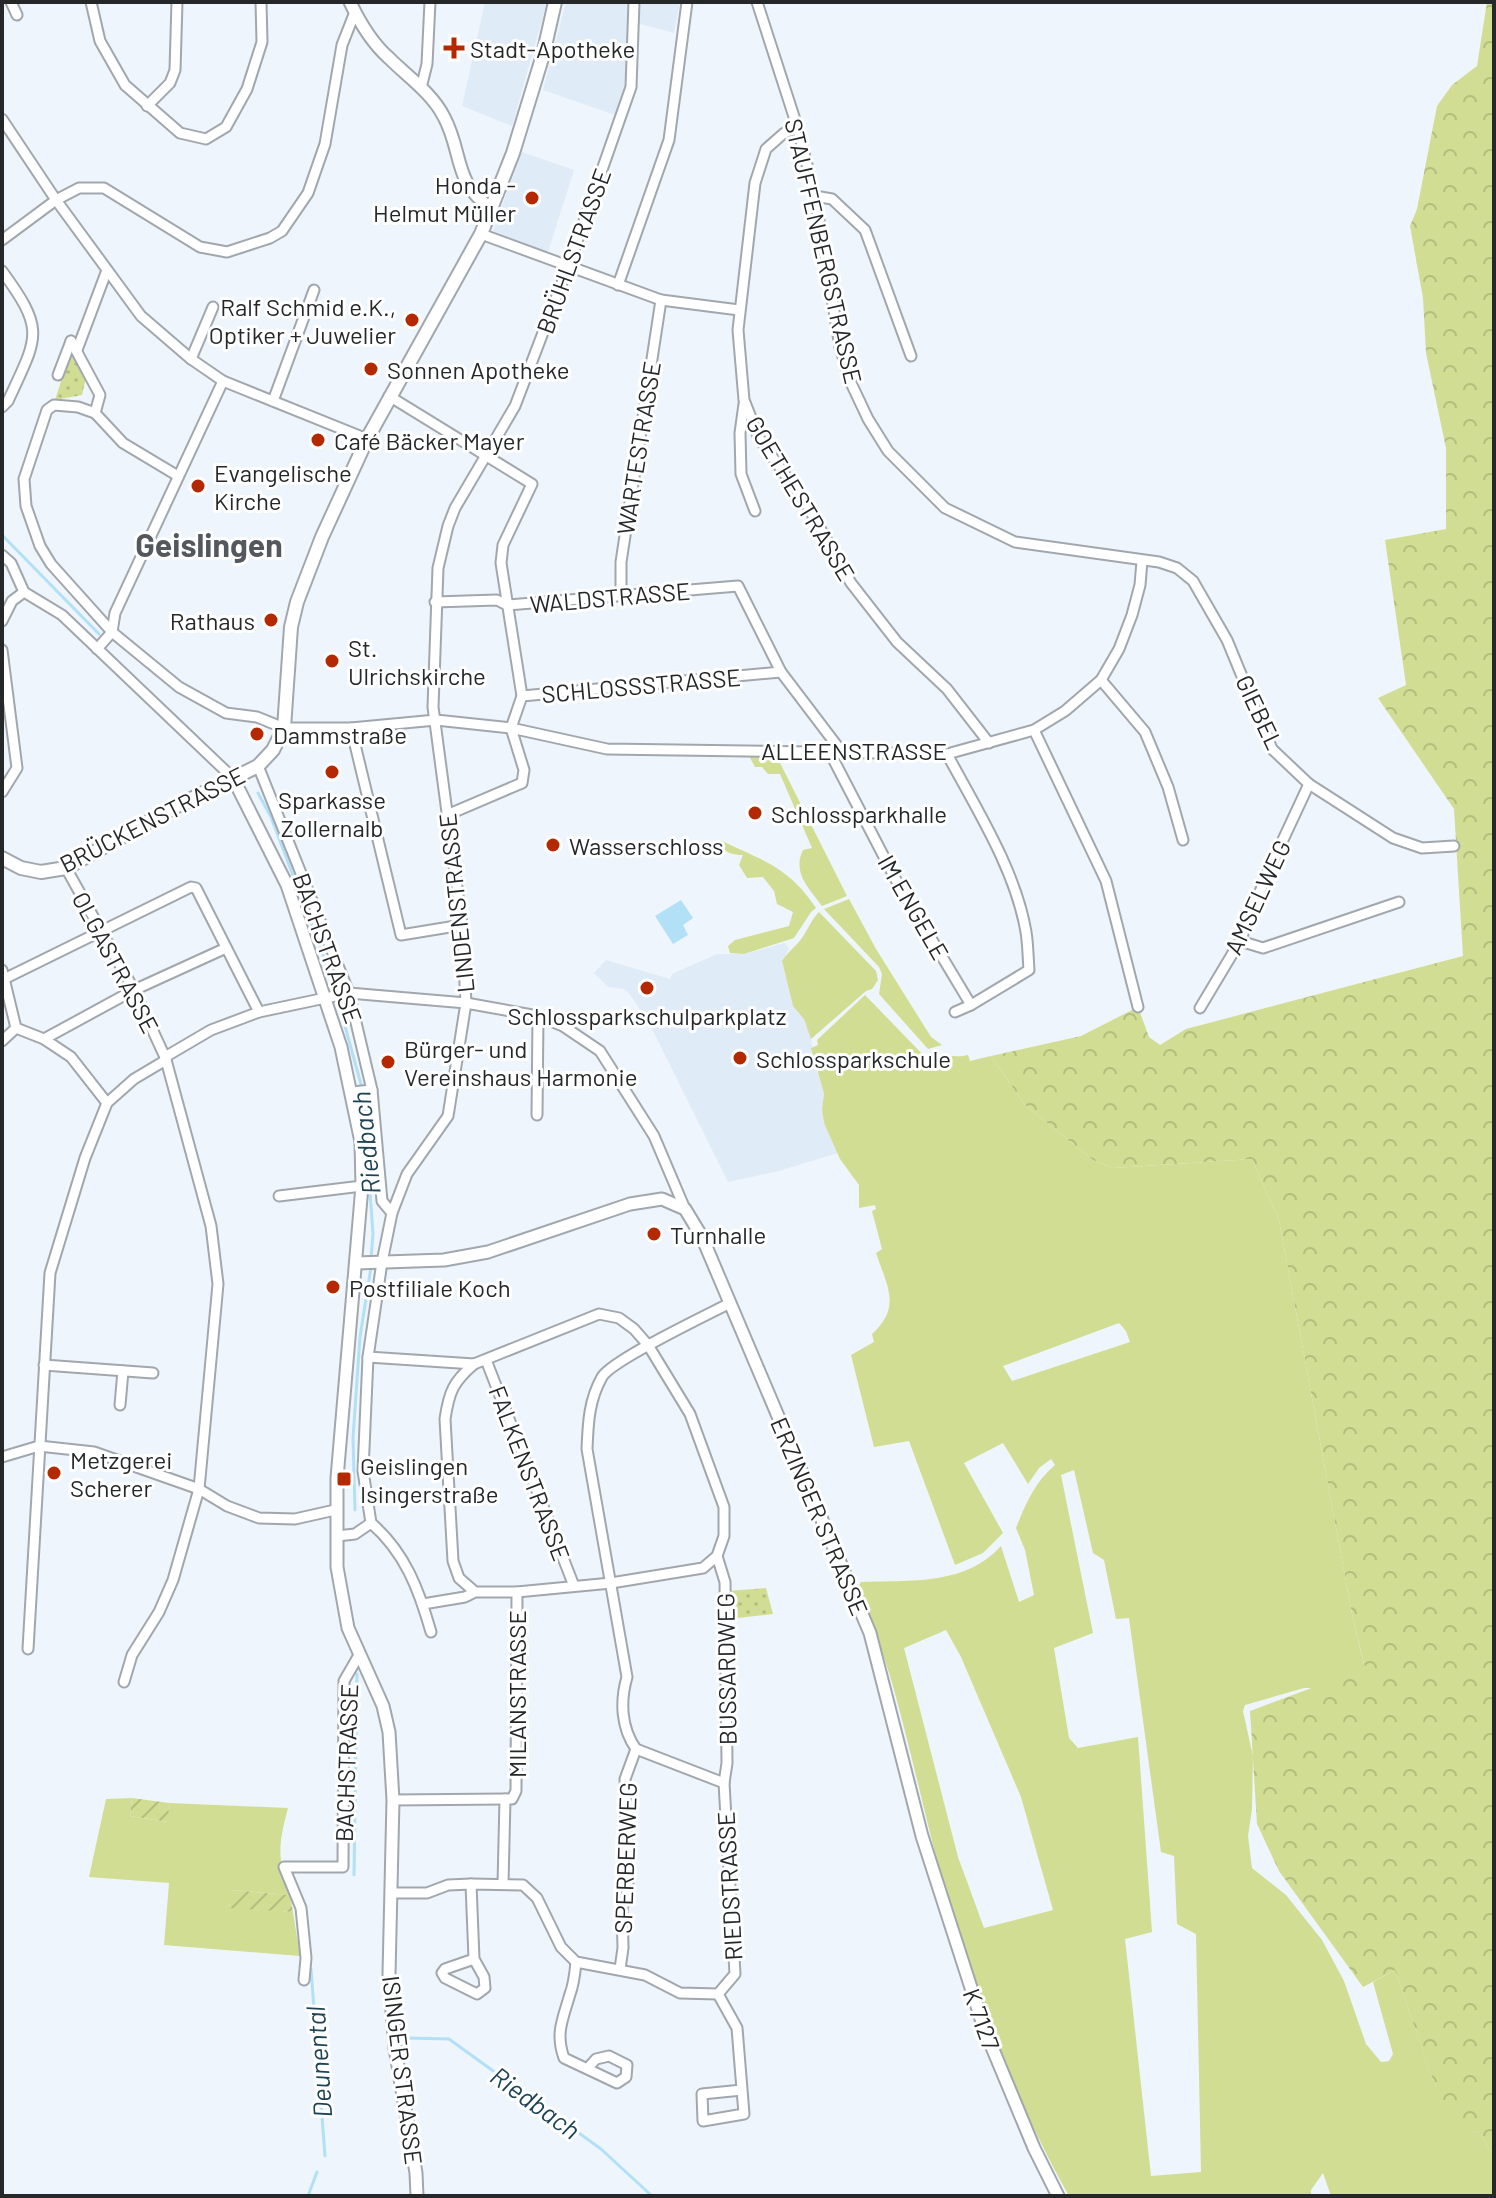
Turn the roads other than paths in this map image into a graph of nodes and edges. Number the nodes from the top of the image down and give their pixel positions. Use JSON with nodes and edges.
{"nodes":[{"id":1,"x":11,"y":2,"type":"edge"},
{"id":2,"x":91,"y":2,"type":"edge"},
{"id":3,"x":177,"y":2,"type":"edge"},
{"id":4,"x":261,"y":2,"type":"edge"},
{"id":5,"x":430,"y":2,"type":"edge"},
{"id":6,"x":555,"y":2,"type":"edge"},
{"id":7,"x":634,"y":2,"type":"edge"},
{"id":8,"x":687,"y":2,"type":"edge"},
{"id":9,"x":757,"y":2,"type":"edge"},
{"id":10,"x":352,"y":7,"type":"edge"},
{"id":11,"x":17,"y":15,"type":"dead end"},
{"id":12,"x":421,"y":88,"type":"junction"},
{"id":13,"x":147,"y":106,"type":"junction"},
{"id":14,"x":2,"y":119,"type":"edge"},
{"id":15,"x":797,"y":126,"type":"junction"},
{"id":16,"x":815,"y":196,"type":"junction"},
{"id":17,"x":56,"y":200,"type":"junction"},
{"id":18,"x":491,"y":208,"type":"junction"},
{"id":19,"x":481,"y":234,"type":"junction"},
{"id":20,"x":2,"y":240,"type":"edge"},
{"id":21,"x":568,"y":267,"type":"junction"},
{"id":22,"x":107,"y":270,"type":"junction"},
{"id":23,"x":2,"y":271,"type":"edge"},
{"id":24,"x":618,"y":285,"type":"junction"},
{"id":25,"x":314,"y":290,"type":"dead end"},
{"id":26,"x":661,"y":300,"type":"junction"},
{"id":27,"x":213,"y":307,"type":"dead end"},
{"id":28,"x":739,"y":310,"type":"junction"},
{"id":29,"x":74,"y":346,"type":"junction"},
{"id":30,"x":911,"y":356,"type":"dead end"},
{"id":31,"x":191,"y":359,"type":"junction"},
{"id":32,"x":58,"y":375,"type":"dead end"},
{"id":33,"x":223,"y":381,"type":"junction"},
{"id":34,"x":389,"y":396,"type":"junction"},
{"id":35,"x":744,"y":400,"type":"junction"},
{"id":36,"x":273,"y":401,"type":"junction"},
{"id":37,"x":2,"y":407,"type":"edge"},
{"id":38,"x":95,"y":413,"type":"junction"},
{"id":39,"x":367,"y":439,"type":"junction"},
{"id":40,"x":485,"y":454,"type":"junction"},
{"id":41,"x":178,"y":476,"type":"junction"},
{"id":42,"x":755,"y":511,"type":"dead end"},
{"id":43,"x":2,"y":555,"type":"edge"},
{"id":44,"x":1142,"y":561,"type":"junction"},
{"id":45,"x":24,"y":592,"type":"junction"},
{"id":46,"x":621,"y":596,"type":"junction"},
{"id":47,"x":435,"y":602,"type":"junction"},
{"id":48,"x":507,"y":605,"type":"junction"},
{"id":49,"x":2,"y":621,"type":"edge"},
{"id":50,"x":112,"y":632,"type":"junction"},
{"id":51,"x":97,"y":649,"type":"junction"},
{"id":52,"x":2,"y":650,"type":"edge"},
{"id":53,"x":781,"y":672,"type":"junction"},
{"id":54,"x":1101,"y":680,"type":"junction"},
{"id":55,"x":522,"y":696,"type":"junction"},
{"id":56,"x":436,"y":720,"type":"junction"},
{"id":57,"x":284,"y":728,"type":"junction"},
{"id":58,"x":351,"y":728,"type":"junction"},
{"id":59,"x":511,"y":728,"type":"junction"},
{"id":60,"x":1034,"y":730,"type":"junction"},
{"id":61,"x":989,"y":743,"type":"junction"},
{"id":62,"x":829,"y":751,"type":"junction"},
{"id":63,"x":841,"y":751,"type":"junction"},
{"id":64,"x":947,"y":754,"type":"junction"},
{"id":65,"x":258,"y":766,"type":"junction"},
{"id":66,"x":233,"y":778,"type":"junction"},
{"id":67,"x":1309,"y":784,"type":"junction"},
{"id":68,"x":2,"y":792,"type":"edge"},
{"id":69,"x":447,"y":815,"type":"junction"},
{"id":70,"x":1183,"y":840,"type":"dead end"},
{"id":71,"x":1454,"y":846,"type":"dead end"},
{"id":72,"x":3,"y":862,"type":"edge"},
{"id":73,"x":66,"y":868,"type":"junction"},
{"id":74,"x":1399,"y":902,"type":"dead end"},
{"id":75,"x":462,"y":925,"type":"junction"},
{"id":76,"x":102,"y":930,"type":"junction"},
{"id":77,"x":1240,"y":941,"type":"junction"},
{"id":78,"x":226,"y":948,"type":"junction"},
{"id":79,"x":3,"y":975,"type":"edge"},
{"id":80,"x":134,"y":990,"type":"junction"},
{"id":81,"x":338,"y":996,"type":"junction"},
{"id":82,"x":466,"y":1003,"type":"junction"},
{"id":83,"x":971,"y":1005,"type":"junction"},
{"id":84,"x":1138,"y":1007,"type":"dead end"},
{"id":85,"x":1200,"y":1008,"type":"dead end"},
{"id":86,"x":259,"y":1012,"type":"junction"},
{"id":87,"x":955,"y":1012,"type":"dead end"},
{"id":88,"x":538,"y":1016,"type":"junction"},
{"id":89,"x":16,"y":1028,"type":"junction"},
{"id":90,"x":44,"y":1039,"type":"junction"},
{"id":91,"x":2,"y":1041,"type":"edge"},
{"id":92,"x":165,"y":1058,"type":"junction"},
{"id":93,"x":362,"y":1091,"type":"junction"},
{"id":94,"x":107,"y":1103,"type":"junction"},
{"id":95,"x":537,"y":1115,"type":"dead end"},
{"id":96,"x":362,"y":1186,"type":"junction"},
{"id":97,"x":279,"y":1196,"type":"dead end"},
{"id":98,"x":685,"y":1209,"type":"junction"},
{"id":99,"x":392,"y":1213,"type":"junction"},
{"id":100,"x":379,"y":1262,"type":"junction"},
{"id":101,"x":360,"y":1263,"type":"junction"},
{"id":102,"x":730,"y":1303,"type":"junction"},
{"id":103,"x":648,"y":1345,"type":"junction"},
{"id":104,"x":368,"y":1357,"type":"junction"},
{"id":105,"x":486,"y":1360,"type":"junction"},
{"id":106,"x":474,"y":1364,"type":"junction"},
{"id":107,"x":44,"y":1365,"type":"junction"},
{"id":108,"x":123,"y":1371,"type":"junction"},
{"id":109,"x":153,"y":1373,"type":"dead end"},
{"id":110,"x":120,"y":1405,"type":"dead end"},
{"id":111,"x":39,"y":1446,"type":"junction"},
{"id":112,"x":2,"y":1457,"type":"edge"},
{"id":113,"x":199,"y":1489,"type":"junction"},
{"id":114,"x":335,"y":1510,"type":"junction"},
{"id":115,"x":371,"y":1523,"type":"junction"},
{"id":116,"x":337,"y":1536,"type":"junction"},
{"id":117,"x":717,"y":1556,"type":"junction"},
{"id":118,"x":611,"y":1583,"type":"junction"},
{"id":119,"x":574,"y":1586,"type":"junction"},
{"id":120,"x":475,"y":1592,"type":"junction"},
{"id":121,"x":517,"y":1592,"type":"junction"},
{"id":122,"x":423,"y":1604,"type":"junction"},
{"id":123,"x":431,"y":1632,"type":"dead end"},
{"id":124,"x":28,"y":1649,"type":"dead end"},
{"id":125,"x":359,"y":1655,"type":"junction"},
{"id":126,"x":124,"y":1682,"type":"dead end"},
{"id":127,"x":636,"y":1749,"type":"junction"},
{"id":128,"x":724,"y":1783,"type":"junction"},
{"id":129,"x":505,"y":1799,"type":"junction"},
{"id":130,"x":393,"y":1800,"type":"junction"},
{"id":131,"x":922,"y":1836,"type":"joint"},
{"id":132,"x":471,"y":1884,"type":"junction"},
{"id":133,"x":503,"y":1884,"type":"junction"},
{"id":134,"x":392,"y":1893,"type":"junction"},
{"id":135,"x":474,"y":1959,"type":"junction"},
{"id":136,"x":576,"y":1962,"type":"junction"},
{"id":137,"x":620,"y":1969,"type":"junction"},
{"id":138,"x":304,"y":1980,"type":"dead end"},
{"id":139,"x":718,"y":1994,"type":"junction"},
{"id":140,"x":587,"y":2069,"type":"dead end"},
{"id":141,"x":742,"y":2090,"type":"junction"},
{"id":142,"x":417,"y":2196,"type":"edge"},
{"id":143,"x":1058,"y":2196,"type":"edge"}],
"edges":[{"from":1,"to":11,"type":"street"},
{"from":2,"to":13,"type":"street"},
{"from":3,"to":13,"type":"street"},
{"from":4,"to":13,"type":"street"},
{"from":5,"to":12,"type":"street"},
{"from":6,"to":18,"type":"main road"},
{"from":7,"to":21,"type":"street","name":"BRÜHLSTRASSE"},
{"from":8,"to":24,"type":"street"},
{"from":9,"to":15,"type":"street","name":"STAUFFENBERGSTRASSE"},
{"from":10,"to":12,"type":"street"},
{"from":10,"to":17,"type":"street"},
{"from":12,"to":18,"type":"street"},
{"from":14,"to":17,"type":"street"},
{"from":15,"to":16,"type":"street","name":"STAUFFENBERGSTRASSE"},
{"from":15,"to":28,"type":"street","name":"GOETHESTRASSE"},
{"from":16,"to":30,"type":"street"},
{"from":16,"to":44,"type":"street","name":"STAUFFENBERGSTRASSE"},
{"from":17,"to":20,"type":"street"},
{"from":17,"to":22,"type":"street"},
{"from":18,"to":19,"type":"main road"},
{"from":19,"to":21,"type":"street"},
{"from":19,"to":34,"type":"main road"},
{"from":21,"to":24,"type":"street"},
{"from":21,"to":40,"type":"street","name":"BRÜHLSTRASSE"},
{"from":22,"to":29,"type":"street"},
{"from":22,"to":31,"type":"street"},
{"from":23,"to":37,"type":"street"},
{"from":24,"to":26,"type":"street"},
{"from":25,"to":36,"type":"street"},
{"from":26,"to":28,"type":"street"},
{"from":26,"to":46,"type":"street","name":"WARTESTRASSE"},
{"from":27,"to":31,"type":"street"},
{"from":28,"to":35,"type":"street","name":"GOETHESTRASSE"},
{"from":29,"to":32,"type":"street"},
{"from":29,"to":38,"type":"street"},
{"from":31,"to":33,"type":"street"},
{"from":33,"to":36,"type":"street"},
{"from":33,"to":41,"type":"street"},
{"from":34,"to":39,"type":"main road"},
{"from":34,"to":40,"type":"street"},
{"from":35,"to":42,"type":"street"},
{"from":35,"to":61,"type":"street","name":"GOETHESTRASSE"},
{"from":36,"to":39,"type":"street"},
{"from":38,"to":41,"type":"street"},
{"from":38,"to":50,"type":"street"},
{"from":39,"to":57,"type":"main road"},
{"from":40,"to":47,"type":"street","name":"BRÜHLSTRASSE"},
{"from":40,"to":48,"type":"street"},
{"from":41,"to":50,"type":"street"},
{"from":43,"to":45,"type":"street"},
{"from":44,"to":54,"type":"street","name":"ALLEENSTRASSE"},
{"from":44,"to":67,"type":"street","name":"GIEBEL"},
{"from":45,"to":49,"type":"street"},
{"from":45,"to":51,"type":"street"},
{"from":46,"to":48,"type":"street","name":"WALDSTRASSE"},
{"from":46,"to":53,"type":"street","name":"WALDSTRASSE"},
{"from":47,"to":48,"type":"street","name":"WALDSTRASSE"},
{"from":47,"to":56,"type":"street","name":"BRÜHLSTRASSE"},
{"from":48,"to":55,"type":"street"},
{"from":50,"to":51,"type":"street"},
{"from":50,"to":57,"type":"street"},
{"from":51,"to":66,"type":"street"},
{"from":52,"to":68,"type":"street"},
{"from":53,"to":55,"type":"street","name":"SCHLOSSSTRASSE"},
{"from":53,"to":63,"type":"street"},
{"from":54,"to":60,"type":"street","name":"ALLEENSTRASSE"},
{"from":54,"to":70,"type":"street"},
{"from":55,"to":59,"type":"street","name":"SCHLOSSSTRASSE"},
{"from":56,"to":58,"type":"street"},
{"from":56,"to":59,"type":"street"},
{"from":56,"to":69,"type":"street","name":"LINDENSTRASSE"},
{"from":57,"to":58,"type":"street"},
{"from":57,"to":65,"type":"main road","name":"BRÜCKENSTRASSE"},
{"from":58,"to":75,"type":"street"},
{"from":59,"to":62,"type":"street","name":"ALLEENSTRASSE"},
{"from":59,"to":69,"type":"street"},
{"from":60,"to":61,"type":"street","name":"ALLEENSTRASSE"},
{"from":60,"to":84,"type":"street"},
{"from":61,"to":64,"type":"street","name":"ALLEENSTRASSE"},
{"from":62,"to":63,"type":"street","name":"ALLEENSTRASSE"},
{"from":62,"to":83,"type":"street","name":"IM ENGELE"},
{"from":63,"to":64,"type":"street","name":"ALLEENSTRASSE"},
{"from":64,"to":83,"type":"street"},
{"from":65,"to":66,"type":"main road","name":"BRÜCKENSTRASSE"},
{"from":65,"to":81,"type":"street","name":"BACHSTRASSE"},
{"from":66,"to":73,"type":"main road","name":"BRÜCKENSTRASSE"},
{"from":66,"to":81,"type":"street","name":"BACHSTRASSE"},
{"from":67,"to":71,"type":"street","name":"GIEBEL"},
{"from":67,"to":77,"type":"street","name":"AMSELWEG"},
{"from":69,"to":75,"type":"street","name":"LINDENSTRASSE"},
{"from":72,"to":73,"type":"main road","name":"BRÜCKENSTRASSE"},
{"from":73,"to":76,"type":"street","name":"OLGASTRASSE"},
{"from":74,"to":77,"type":"street"},
{"from":75,"to":82,"type":"street","name":"LINDENSTRASSE"},
{"from":76,"to":78,"type":"street"},
{"from":76,"to":79,"type":"street"},
{"from":76,"to":80,"type":"street","name":"OLGASTRASSE"},
{"from":77,"to":85,"type":"street","name":"AMSELWEG"},
{"from":78,"to":80,"type":"street"},
{"from":78,"to":86,"type":"street"},
{"from":79,"to":89,"type":"street"},
{"from":80,"to":90,"type":"street"},
{"from":80,"to":92,"type":"street","name":"OLGASTRASSE"},
{"from":81,"to":82,"type":"street"},
{"from":81,"to":86,"type":"street"},
{"from":81,"to":93,"type":"street","name":"BACHSTRASSE"},
{"from":81,"to":93,"type":"street","name":"BACHSTRASSE"},
{"from":82,"to":88,"type":"street"},
{"from":82,"to":99,"type":"street","name":"LINDENSTRASSE"},
{"from":83,"to":87,"type":"street"},
{"from":86,"to":92,"type":"street"},
{"from":88,"to":95,"type":"street"},
{"from":88,"to":98,"type":"street"},
{"from":89,"to":90,"type":"street"},
{"from":89,"to":91,"type":"street"},
{"from":90,"to":94,"type":"street"},
{"from":92,"to":94,"type":"street"},
{"from":92,"to":113,"type":"street","name":"OLGASTRASSE"},
{"from":93,"to":96,"type":"street","name":"BACHSTRASSE"},
{"from":93,"to":99,"type":"street","name":"BACHSTRASSE"},
{"from":94,"to":107,"type":"street"},
{"from":96,"to":97,"type":"street"},
{"from":96,"to":101,"type":"street","name":"BACHSTRASSE"},
{"from":98,"to":100,"type":"street"},
{"from":98,"to":102,"type":"street","name":"ERZINGER STRASSE","number":"K 7127"},
{"from":99,"to":100,"type":"street"},
{"from":100,"to":101,"type":"street"},
{"from":100,"to":104,"type":"street"},
{"from":101,"to":114,"type":"street","name":"BACHSTRASSE"},
{"from":102,"to":103,"type":"street"},
{"from":102,"to":131,"type":"street","name":"ERZINGER STRASSE","number":"K 7127"},
{"from":103,"to":105,"type":"street"},
{"from":103,"to":117,"type":"street"},
{"from":103,"to":118,"type":"street"},
{"from":104,"to":106,"type":"street"},
{"from":104,"to":115,"type":"street"},
{"from":105,"to":106,"type":"street"},
{"from":105,"to":119,"type":"street","name":"FALKENSTRASSE"},
{"from":106,"to":120,"type":"street"},
{"from":107,"to":108,"type":"street"},
{"from":107,"to":111,"type":"street"},
{"from":108,"to":109,"type":"street"},
{"from":108,"to":110,"type":"street"},
{"from":111,"to":112,"type":"street"},
{"from":111,"to":113,"type":"street"},
{"from":111,"to":124,"type":"street"},
{"from":113,"to":114,"type":"street"},
{"from":113,"to":126,"type":"street","name":"OLGASTRASSE"},
{"from":114,"to":116,"type":"street","name":"BACHSTRASSE"},
{"from":115,"to":116,"type":"street"},
{"from":115,"to":122,"type":"street"},
{"from":116,"to":125,"type":"street","name":"BACHSTRASSE"},
{"from":117,"to":118,"type":"street"},
{"from":117,"to":128,"type":"street","name":"BUSSARDWEG"},
{"from":118,"to":119,"type":"street"},
{"from":118,"to":127,"type":"street"},
{"from":119,"to":121,"type":"street"},
{"from":120,"to":121,"type":"street"},
{"from":120,"to":122,"type":"street"},
{"from":121,"to":129,"type":"street","name":"MILANSTRASSE"},
{"from":122,"to":123,"type":"street"},
{"from":125,"to":130,"type":"street","name":"ISINGER STRASSE"},
{"from":125,"to":138,"type":"street","name":"BACHSTRASSE"},
{"from":127,"to":128,"type":"street","name":"RIEDSTRASSE"},
{"from":127,"to":137,"type":"street","name":"SPERBERWEG"},
{"from":128,"to":139,"type":"street","name":"RIEDSTRASSE"},
{"from":129,"to":130,"type":"street"},
{"from":129,"to":133,"type":"street","name":"MILANSTRASSE"},
{"from":130,"to":134,"type":"street","name":"ISINGER STRASSE"},
{"from":131,"to":143,"type":"street","name":"K 7127","number":"K 7127"},
{"from":132,"to":133,"type":"street"},
{"from":132,"to":134,"type":"street"},
{"from":132,"to":135,"type":"street"},
{"from":133,"to":136,"type":"street"},
{"from":134,"to":142,"type":"street","name":"ISINGER STRASSE"},
{"from":135,"to":135,"type":"street"},
{"from":136,"to":137,"type":"street","name":"RIEDSTRASSE"},
{"from":136,"to":140,"type":"street"},
{"from":137,"to":139,"type":"street","name":"RIEDSTRASSE"},
{"from":139,"to":141,"type":"street"},
{"from":141,"to":141,"type":"street"}]}
